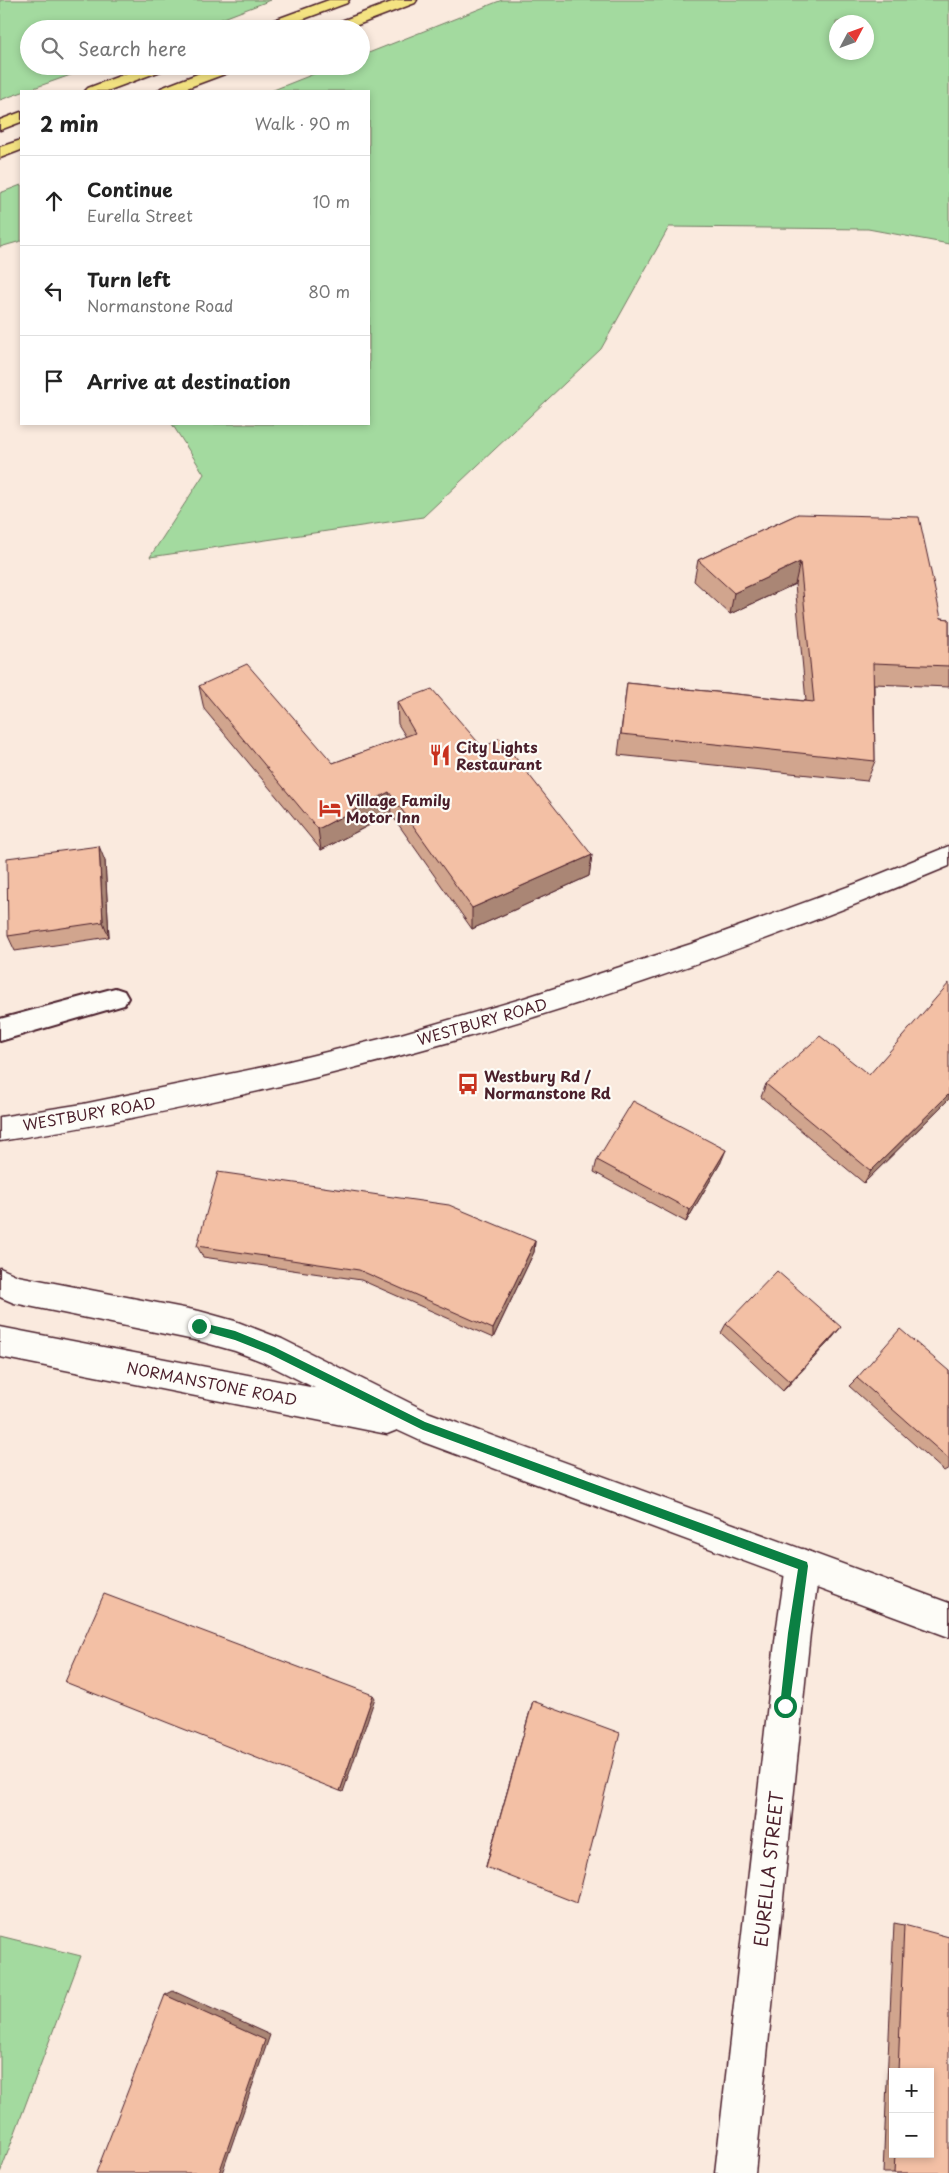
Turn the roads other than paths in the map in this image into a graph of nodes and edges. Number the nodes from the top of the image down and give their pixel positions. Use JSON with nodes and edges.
{"nodes":[{"id":1,"x":342,"y":0,"type":"edge"},
{"id":2,"x":410,"y":0,"type":"edge"},
{"id":3,"x":288,"y":20,"type":"edge"},
{"id":4,"x":357,"y":20,"type":"edge"},
{"id":5,"x":137,"y":75,"type":"edge"},
{"id":6,"x":209,"y":75,"type":"edge"},
{"id":7,"x":96,"y":90,"type":"edge"},
{"id":8,"x":169,"y":90,"type":"edge"},
{"id":9,"x":20,"y":118,"type":"edge"},
{"id":10,"x":0,"y":125,"type":"edge"},
{"id":11,"x":20,"y":145,"type":"edge"},
{"id":12,"x":0,"y":153,"type":"edge"},
{"id":13,"x":949,"y":856,"type":"edge"},
{"id":14,"x":115,"y":998,"type":"dead end"},
{"id":15,"x":0,"y":1030,"type":"edge"},
{"id":16,"x":0,"y":1129,"type":"edge"},
{"id":17,"x":0,"y":1282,"type":"edge"},
{"id":18,"x":0,"y":1342,"type":"edge"},
{"id":19,"x":423,"y":1426,"type":"junction"},
{"id":20,"x":804,"y":1566,"type":"junction"},
{"id":21,"x":949,"y":1620,"type":"edge"},
{"id":22,"x":734,"y":2173,"type":"edge"}],
"edges":[{"from":1,"to":3,"type":"highway"},
{"from":2,"to":4,"type":"highway"},
{"from":5,"to":7,"type":"highway"},
{"from":6,"to":8,"type":"highway"},
{"from":9,"to":10,"type":"highway"},
{"from":11,"to":12,"type":"highway"},
{"from":13,"to":16,"type":"street","name":"WESTBURY ROAD"},
{"from":14,"to":15,"type":"lane"},
{"from":17,"to":19,"type":"street","name":"NORMANSTONE ROAD"},
{"from":18,"to":19,"type":"street","name":"NORMANSTONE ROAD"},
{"from":19,"to":20,"type":"street","name":"NORMANSTONE ROAD"},
{"from":20,"to":21,"type":"street","name":"NORMANSTONE ROAD"},
{"from":20,"to":22,"type":"street","name":"EURELLA STREET"}]}
